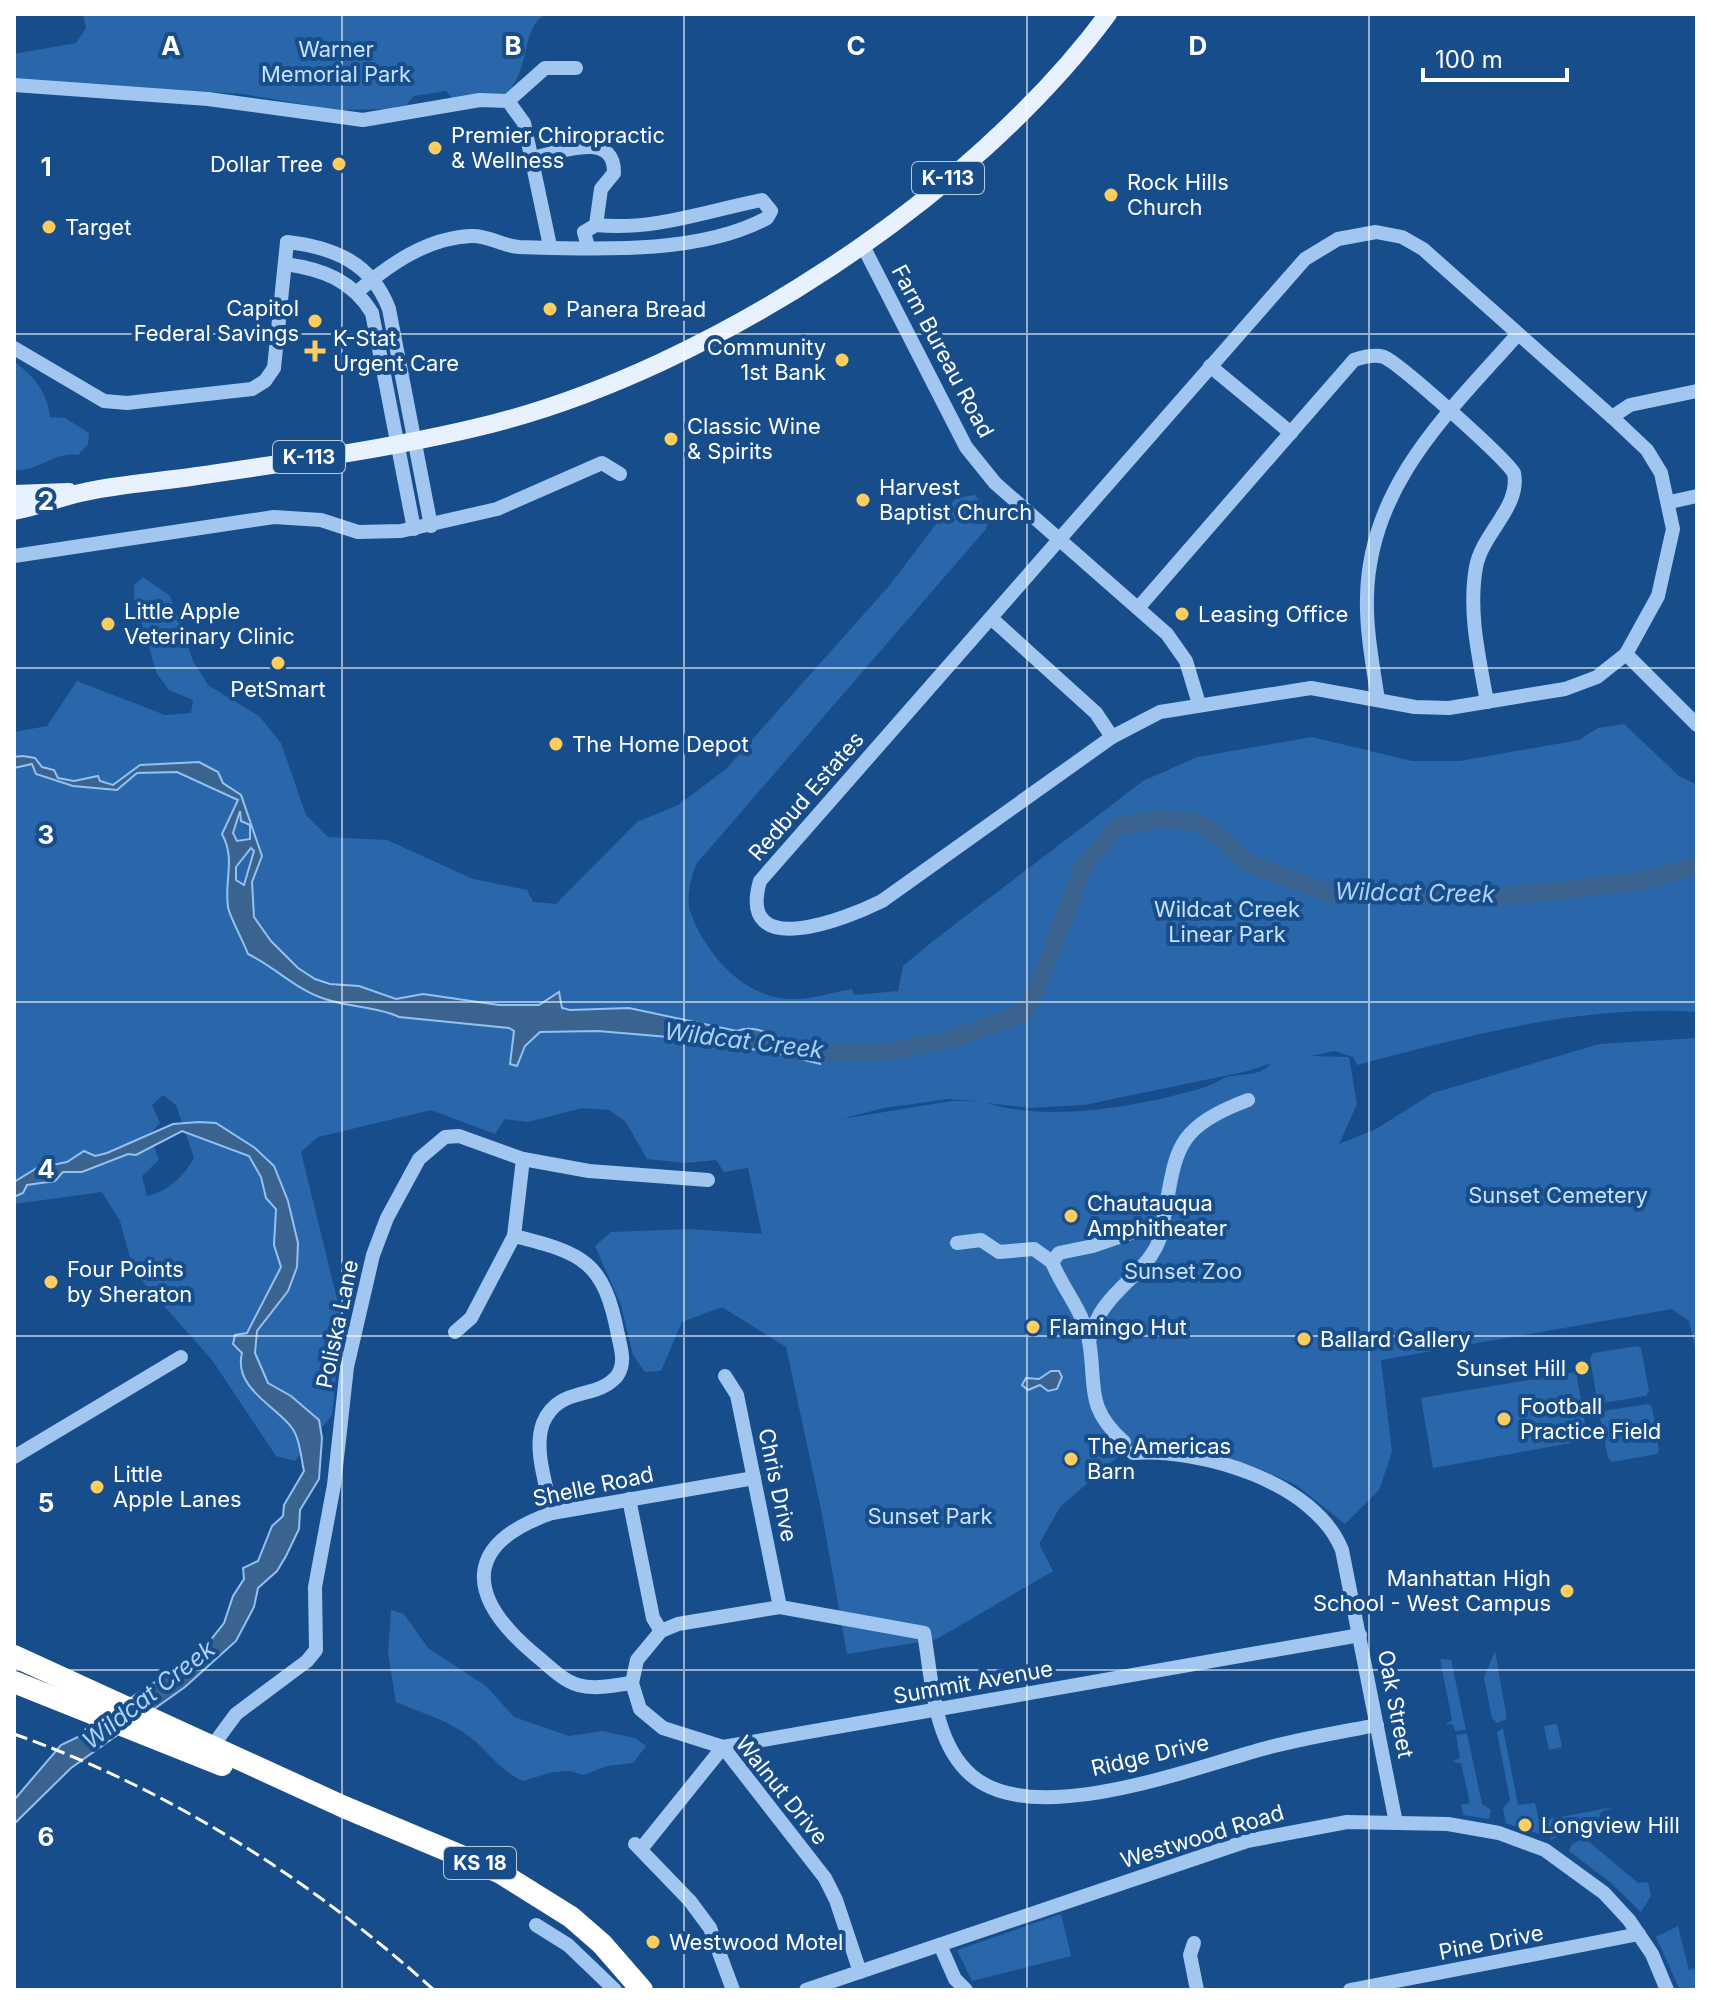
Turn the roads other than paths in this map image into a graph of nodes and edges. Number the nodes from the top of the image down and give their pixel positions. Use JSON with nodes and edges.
{"nodes":[{"id":1,"x":1108,"y":14,"type":"edge"},
{"id":2,"x":576,"y":68,"type":"dead end"},
{"id":3,"x":14,"y":85,"type":"edge"},
{"id":4,"x":508,"y":101,"type":"junction"},
{"id":5,"x":532,"y":158,"type":"junction"},
{"id":6,"x":596,"y":225,"type":"junction"},
{"id":7,"x":550,"y":246,"type":"junction"},
{"id":8,"x":863,"y":246,"type":"junction"},
{"id":9,"x":588,"y":247,"type":"junction"},
{"id":10,"x":285,"y":264,"type":"junction"},
{"id":11,"x":373,"y":278,"type":"junction"},
{"id":12,"x":357,"y":292,"type":"junction"},
{"id":13,"x":1518,"y":334,"type":"junction"},
{"id":14,"x":14,"y":348,"type":"edge"},
{"id":15,"x":1210,"y":366,"type":"junction"},
{"id":16,"x":1697,"y":391,"type":"edge"},
{"id":17,"x":1449,"y":411,"type":"junction"},
{"id":18,"x":1612,"y":417,"type":"junction"},
{"id":19,"x":1291,"y":433,"type":"junction"},
{"id":20,"x":406,"y":441,"type":"junction"},
{"id":21,"x":620,"y":474,"type":"dead end"},
{"id":22,"x":80,"y":493,"type":"junction"},
{"id":23,"x":14,"y":494,"type":"edge"},
{"id":24,"x":1697,"y":496,"type":"edge"},
{"id":25,"x":1670,"y":502,"type":"junction"},
{"id":26,"x":14,"y":511,"type":"edge"},
{"id":27,"x":431,"y":526,"type":"junction"},
{"id":28,"x":414,"y":529,"type":"junction"},
{"id":29,"x":1058,"y":538,"type":"junction"},
{"id":30,"x":14,"y":556,"type":"edge"},
{"id":31,"x":1139,"y":607,"type":"junction"},
{"id":32,"x":991,"y":618,"type":"junction"},
{"id":33,"x":1626,"y":654,"type":"junction"},
{"id":34,"x":1378,"y":700,"type":"junction"},
{"id":35,"x":1487,"y":702,"type":"junction"},
{"id":36,"x":1199,"y":704,"type":"junction"},
{"id":37,"x":1697,"y":725,"type":"edge"},
{"id":38,"x":1112,"y":737,"type":"junction"},
{"id":39,"x":1248,"y":1100,"type":"dead end"},
{"id":40,"x":523,"y":1159,"type":"junction"},
{"id":41,"x":708,"y":1180,"type":"dead end"},
{"id":42,"x":1163,"y":1222,"type":"junction"},
{"id":43,"x":514,"y":1236,"type":"junction"},
{"id":44,"x":957,"y":1243,"type":"dead end"},
{"id":45,"x":1052,"y":1262,"type":"junction"},
{"id":46,"x":455,"y":1332,"type":"dead end"},
{"id":47,"x":1089,"y":1341,"type":"junction"},
{"id":48,"x":181,"y":1357,"type":"dead end"},
{"id":49,"x":725,"y":1376,"type":"dead end"},
{"id":50,"x":14,"y":1457,"type":"edge"},
{"id":51,"x":754,"y":1478,"type":"junction"},
{"id":52,"x":629,"y":1499,"type":"junction"},
{"id":53,"x":552,"y":1513,"type":"junction"},
{"id":54,"x":780,"y":1607,"type":"junction"},
{"id":55,"x":661,"y":1631,"type":"junction"},
{"id":56,"x":1360,"y":1635,"type":"junction"},
{"id":57,"x":14,"y":1656,"type":"edge"},
{"id":58,"x":14,"y":1682,"type":"edge"},
{"id":59,"x":632,"y":1683,"type":"junction"},
{"id":60,"x":84,"y":1699,"type":"junction"},
{"id":61,"x":938,"y":1711,"type":"junction"},
{"id":62,"x":1377,"y":1725,"type":"junction"},
{"id":63,"x":723,"y":1747,"type":"junction"},
{"id":64,"x":208,"y":1752,"type":"junction"},
{"id":65,"x":1396,"y":1823,"type":"junction"},
{"id":66,"x":536,"y":1925,"type":"dead end"},
{"id":67,"x":1639,"y":1934,"type":"junction"},
{"id":68,"x":1194,"y":1943,"type":"dead end"},
{"id":69,"x":940,"y":1945,"type":"junction"},
{"id":70,"x":860,"y":1972,"type":"junction"},
{"id":71,"x":1450,"y":1973,"type":"junction"},
{"id":72,"x":615,"y":1990,"type":"edge"},
{"id":73,"x":642,"y":1990,"type":"edge"},
{"id":74,"x":733,"y":1990,"type":"edge"},
{"id":75,"x":806,"y":1990,"type":"edge"},
{"id":76,"x":966,"y":1990,"type":"edge"},
{"id":77,"x":1197,"y":1990,"type":"edge"},
{"id":78,"x":1350,"y":1990,"type":"edge"},
{"id":79,"x":1453,"y":1990,"type":"edge"},
{"id":80,"x":1667,"y":1990,"type":"edge"}],
"edges":[{"from":1,"to":8,"type":"main road","number":"K-113"},
{"from":2,"to":4,"type":"street"},
{"from":3,"to":4,"type":"street"},
{"from":4,"to":5,"type":"street"},
{"from":5,"to":6,"type":"street"},
{"from":5,"to":7,"type":"street"},
{"from":6,"to":9,"type":"street"},
{"from":6,"to":9,"type":"street"},
{"from":7,"to":9,"type":"street"},
{"from":7,"to":11,"type":"street"},
{"from":8,"to":20,"type":"main road","number":"K-113"},
{"from":8,"to":29,"type":"street","name":"Farm Bureau Road"},
{"from":10,"to":11,"type":"street"},
{"from":10,"to":12,"type":"street"},
{"from":10,"to":14,"type":"street"},
{"from":11,"to":12,"type":"street"},
{"from":11,"to":20,"type":"street"},
{"from":12,"to":20,"type":"street"},
{"from":13,"to":15,"type":"street","name":"Redbud Estates"},
{"from":13,"to":17,"type":"street"},
{"from":13,"to":18,"type":"street","name":"Redbud Estates"},
{"from":15,"to":19,"type":"street"},
{"from":15,"to":29,"type":"street","name":"Redbud Estates"},
{"from":16,"to":18,"type":"street"},
{"from":17,"to":19,"type":"street"},
{"from":17,"to":34,"type":"street"},
{"from":17,"to":35,"type":"street"},
{"from":18,"to":25,"type":"street","name":"Redbud Estates"},
{"from":19,"to":31,"type":"street"},
{"from":20,"to":22,"type":"main road","number":"K-113"},
{"from":20,"to":27,"type":"street"},
{"from":20,"to":28,"type":"street"},
{"from":21,"to":27,"type":"street"},
{"from":22,"to":23,"type":"main road","number":"K-113"},
{"from":22,"to":26,"type":"main road","number":"K-113"},
{"from":24,"to":25,"type":"street"},
{"from":25,"to":33,"type":"street","name":"Redbud Estates"},
{"from":27,"to":28,"type":"street"},
{"from":28,"to":30,"type":"street"},
{"from":29,"to":31,"type":"street"},
{"from":29,"to":32,"type":"street","name":"Redbud Estates"},
{"from":31,"to":36,"type":"street"},
{"from":32,"to":38,"type":"street"},
{"from":32,"to":38,"type":"street","name":"Redbud Estates"},
{"from":33,"to":35,"type":"street","name":"Redbud Estates"},
{"from":33,"to":37,"type":"street"},
{"from":34,"to":35,"type":"street","name":"Redbud Estates"},
{"from":34,"to":36,"type":"street","name":"Redbud Estates"},
{"from":36,"to":38,"type":"street","name":"Redbud Estates"},
{"from":39,"to":42,"type":"street"},
{"from":40,"to":41,"type":"street","name":"Poliska Lane"},
{"from":40,"to":43,"type":"street"},
{"from":40,"to":64,"type":"street","name":"Poliska Lane"},
{"from":42,"to":45,"type":"street"},
{"from":42,"to":47,"type":"street"},
{"from":43,"to":46,"type":"street"},
{"from":43,"to":53,"type":"street"},
{"from":44,"to":45,"type":"street"},
{"from":45,"to":47,"type":"street"},
{"from":47,"to":56,"type":"street","name":"Oak Street"},
{"from":48,"to":50,"type":"street"},
{"from":49,"to":51,"type":"street","name":"Chris Drive"},
{"from":51,"to":52,"type":"street","name":"Shelle Road"},
{"from":51,"to":54,"type":"street","name":"Chris Drive"},
{"from":52,"to":53,"type":"street","name":"Shelle Road"},
{"from":52,"to":55,"type":"street"},
{"from":53,"to":59,"type":"street","name":"Shelle Road"},
{"from":54,"to":55,"type":"street","name":"Ridge Drive"},
{"from":54,"to":61,"type":"street","name":"Ridge Drive"},
{"from":55,"to":59,"type":"street"},
{"from":56,"to":61,"type":"street","name":"Summit Avenue"},
{"from":56,"to":62,"type":"street","name":"Oak Street"},
{"from":57,"to":60,"type":"highway","number":"KS 18"},
{"from":58,"to":60,"type":"highway","number":"KS 18"},
{"from":59,"to":63,"type":"street","name":"Walnut Drive"},
{"from":60,"to":64,"type":"highway","number":"KS 18"},
{"from":61,"to":62,"type":"street","name":"Ridge Drive"},
{"from":61,"to":63,"type":"street","name":"Summit Avenue"},
{"from":62,"to":65,"type":"street","name":"Oak Street"},
{"from":63,"to":70,"type":"street","name":"Walnut Drive"},
{"from":63,"to":74,"type":"street"},
{"from":64,"to":73,"type":"highway","number":"KS 18"},
{"from":65,"to":67,"type":"street","name":"Westwood Road"},
{"from":65,"to":69,"type":"street","name":"Westwood Road"},
{"from":66,"to":72,"type":"street"},
{"from":67,"to":71,"type":"street","name":"Pine Drive"},
{"from":67,"to":80,"type":"street","name":"Westwood Road"},
{"from":68,"to":77,"type":"street"},
{"from":69,"to":70,"type":"street","name":"Westwood Road"},
{"from":69,"to":76,"type":"street"},
{"from":70,"to":75,"type":"street","name":"Westwood Road"},
{"from":71,"to":78,"type":"street","name":"Pine Drive"},
{"from":71,"to":79,"type":"street"}]}
